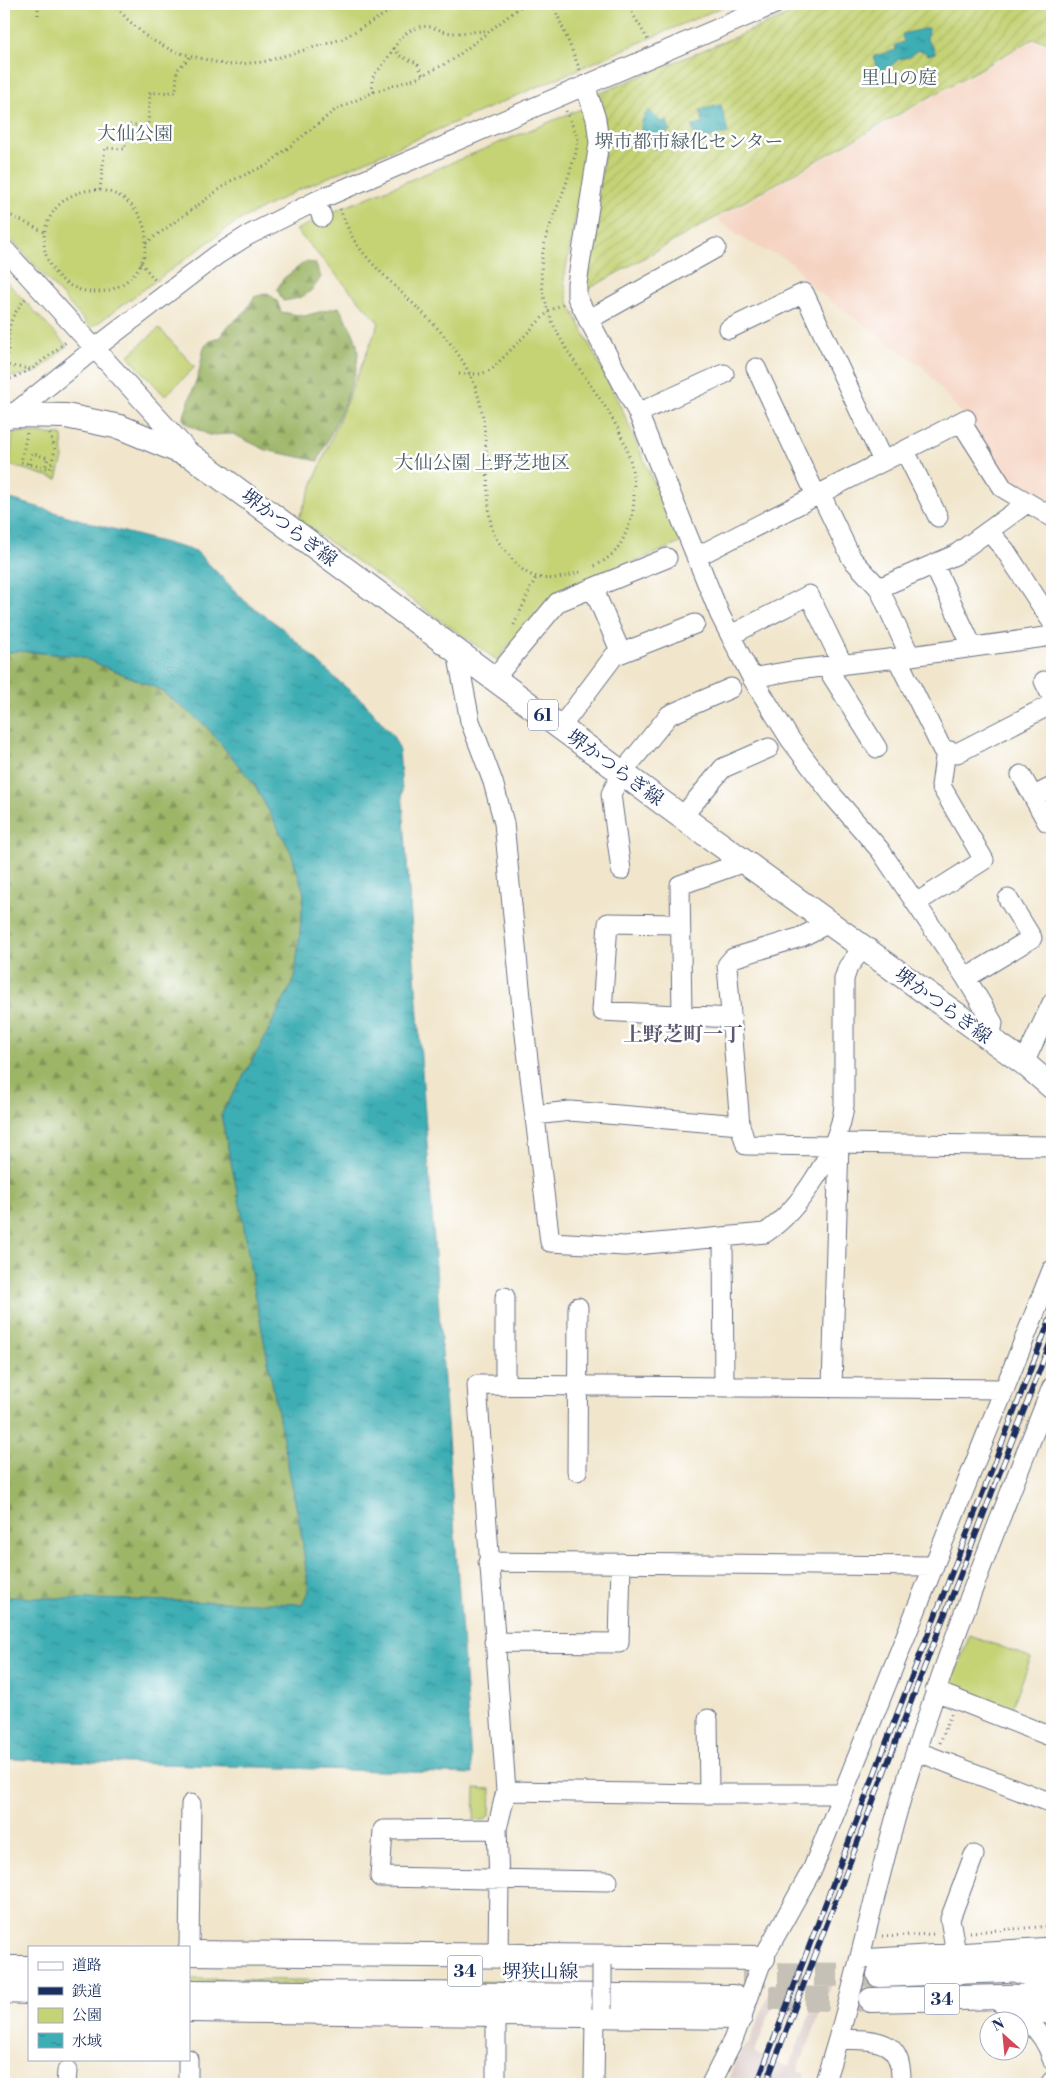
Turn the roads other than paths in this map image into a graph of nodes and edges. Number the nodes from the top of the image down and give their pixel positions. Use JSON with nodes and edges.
{"nodes":[{"id":1,"x":774,"y":4,"type":"edge"},
{"id":2,"x":583,"y":79,"type":"junction"},
{"id":3,"x":716,"y":248,"type":"dead end"},
{"id":4,"x":4,"y":249,"type":"edge"},
{"id":5,"x":588,"y":320,"type":"junction"},
{"id":6,"x":729,"y":329,"type":"dead end"},
{"id":7,"x":94,"y":349,"type":"junction"},
{"id":8,"x":756,"y":368,"type":"dead end"},
{"id":9,"x":724,"y":374,"type":"dead end"},
{"id":10,"x":638,"y":413,"type":"junction"},
{"id":11,"x":8,"y":416,"type":"edge"},
{"id":12,"x":905,"y":451,"type":"junction"},
{"id":13,"x":194,"y":457,"type":"junction"},
{"id":14,"x":883,"y":460,"type":"junction"},
{"id":15,"x":818,"y":494,"type":"junction"},
{"id":16,"x":1027,"y":503,"type":"junction"},
{"id":17,"x":938,"y":517,"type":"dead end"},
{"id":18,"x":1052,"y":517,"type":"edge"},
{"id":19,"x":989,"y":532,"type":"junction"},
{"id":20,"x":696,"y":556,"type":"junction"},
{"id":21,"x":667,"y":558,"type":"dead end"},
{"id":22,"x":934,"y":565,"type":"junction"},
{"id":23,"x":593,"y":588,"type":"junction"},
{"id":24,"x":879,"y":588,"type":"junction"},
{"id":25,"x":1052,"y":622,"type":"edge"},
{"id":26,"x":696,"y":624,"type":"dead end"},
{"id":27,"x":731,"y":635,"type":"junction"},
{"id":28,"x":1052,"y":636,"type":"edge"},
{"id":29,"x":972,"y":646,"type":"junction"},
{"id":30,"x":457,"y":652,"type":"junction"},
{"id":31,"x":622,"y":653,"type":"junction"},
{"id":32,"x":904,"y":657,"type":"junction"},
{"id":33,"x":835,"y":666,"type":"junction"},
{"id":34,"x":752,"y":678,"type":"junction"},
{"id":35,"x":494,"y":680,"type":"junction"},
{"id":36,"x":731,"y":688,"type":"dead end"},
{"id":37,"x":1052,"y":704,"type":"edge"},
{"id":38,"x":560,"y":728,"type":"junction"},
{"id":39,"x":769,"y":748,"type":"dead end"},
{"id":40,"x":877,"y":748,"type":"dead end"},
{"id":41,"x":946,"y":750,"type":"junction"},
{"id":42,"x":622,"y":773,"type":"junction"},
{"id":43,"x":1021,"y":775,"type":"dead end"},
{"id":44,"x":1052,"y":787,"type":"edge"},
{"id":45,"x":1034,"y":796,"type":"junction"},
{"id":46,"x":682,"y":817,"type":"junction"},
{"id":47,"x":1047,"y":822,"type":"dead end"},
{"id":48,"x":744,"y":862,"type":"junction"},
{"id":49,"x":622,"y":870,"type":"dead end"},
{"id":50,"x":1008,"y":899,"type":"dead end"},
{"id":51,"x":916,"y":903,"type":"junction"},
{"id":52,"x":680,"y":924,"type":"junction"},
{"id":53,"x":829,"y":924,"type":"junction"},
{"id":54,"x":863,"y":948,"type":"junction"},
{"id":55,"x":966,"y":978,"type":"junction"},
{"id":56,"x":1052,"y":1003,"type":"edge"},
{"id":57,"x":682,"y":1015,"type":"junction"},
{"id":58,"x":731,"y":1018,"type":"junction"},
{"id":59,"x":990,"y":1040,"type":"junction"},
{"id":60,"x":1024,"y":1063,"type":"junction"},
{"id":61,"x":1052,"y":1087,"type":"edge"},
{"id":62,"x":535,"y":1115,"type":"junction"},
{"id":63,"x":740,"y":1125,"type":"junction"},
{"id":64,"x":834,"y":1144,"type":"junction"},
{"id":65,"x":1052,"y":1146,"type":"edge"},
{"id":66,"x":723,"y":1237,"type":"junction"},
{"id":67,"x":1052,"y":1270,"type":"edge"},
{"id":68,"x":505,"y":1297,"type":"dead end"},
{"id":69,"x":578,"y":1307,"type":"dead end"},
{"id":70,"x":505,"y":1386,"type":"junction"},
{"id":71,"x":578,"y":1386,"type":"junction"},
{"id":72,"x":724,"y":1387,"type":"junction"},
{"id":73,"x":1052,"y":1387,"type":"edge"},
{"id":74,"x":832,"y":1388,"type":"junction"},
{"id":75,"x":1005,"y":1389,"type":"junction"},
{"id":76,"x":577,"y":1471,"type":"dead end"},
{"id":77,"x":488,"y":1562,"type":"junction"},
{"id":78,"x":621,"y":1563,"type":"junction"},
{"id":79,"x":934,"y":1566,"type":"junction"},
{"id":80,"x":494,"y":1642,"type":"junction"},
{"id":81,"x":935,"y":1691,"type":"junction"},
{"id":82,"x":708,"y":1719,"type":"dead end"},
{"id":83,"x":1052,"y":1737,"type":"edge"},
{"id":84,"x":916,"y":1751,"type":"junction"},
{"id":85,"x":506,"y":1791,"type":"junction"},
{"id":86,"x":709,"y":1794,"type":"junction"},
{"id":87,"x":842,"y":1794,"type":"junction"},
{"id":88,"x":1052,"y":1803,"type":"edge"},
{"id":89,"x":191,"y":1804,"type":"dead end"},
{"id":90,"x":497,"y":1829,"type":"junction"},
{"id":91,"x":974,"y":1854,"type":"dead end"},
{"id":92,"x":499,"y":1880,"type":"junction"},
{"id":93,"x":608,"y":1881,"type":"dead end"},
{"id":94,"x":188,"y":1946,"type":"edge"},
{"id":95,"x":1052,"y":1947,"type":"edge"},
{"id":96,"x":190,"y":1953,"type":"edge"},
{"id":97,"x":956,"y":1953,"type":"junction"},
{"id":98,"x":498,"y":1955,"type":"junction"},
{"id":99,"x":763,"y":1958,"type":"junction"},
{"id":100,"x":861,"y":1959,"type":"junction"},
{"id":101,"x":602,"y":1961,"type":"junction"},
{"id":102,"x":1052,"y":1966,"type":"edge"},
{"id":103,"x":190,"y":1969,"type":"edge"},
{"id":104,"x":1006,"y":1970,"type":"junction"},
{"id":105,"x":742,"y":1974,"type":"tunnel mouth"},
{"id":106,"x":879,"y":1975,"type":"tunnel mouth"},
{"id":107,"x":1052,"y":1983,"type":"edge"},
{"id":108,"x":4,"y":1991,"type":"edge"},
{"id":109,"x":28,"y":1992,"type":"edge"},
{"id":110,"x":190,"y":1992,"type":"edge"},
{"id":111,"x":1052,"y":1996,"type":"edge"},
{"id":112,"x":1003,"y":1997,"type":"junction"},
{"id":113,"x":871,"y":2000,"type":"tunnel mouth"},
{"id":114,"x":737,"y":2007,"type":"junction"},
{"id":115,"x":190,"y":2010,"type":"edge"},
{"id":116,"x":599,"y":2014,"type":"junction"},
{"id":117,"x":496,"y":2015,"type":"junction"},
{"id":118,"x":1052,"y":2016,"type":"edge"},
{"id":119,"x":839,"y":2039,"type":"junction"},
{"id":120,"x":1052,"y":2059,"type":"edge"},
{"id":121,"x":188,"y":2060,"type":"edge"},
{"id":122,"x":1052,"y":2081,"type":"edge"},
{"id":123,"x":188,"y":2084,"type":"edge"},
{"id":124,"x":496,"y":2084,"type":"edge"},
{"id":125,"x":594,"y":2084,"type":"edge"},
{"id":126,"x":710,"y":2084,"type":"edge"},
{"id":127,"x":824,"y":2084,"type":"edge"},
{"id":128,"x":901,"y":2084,"type":"edge"},
{"id":129,"x":1050,"y":2084,"type":"edge"}],
"edges":[{"from":1,"to":2,"type":"street"},
{"from":2,"to":5,"type":"street"},
{"from":2,"to":7,"type":"street"},
{"from":3,"to":5,"type":"street"},
{"from":4,"to":7,"type":"street"},
{"from":5,"to":10,"type":"street"},
{"from":6,"to":14,"type":"street"},
{"from":7,"to":11,"type":"street"},
{"from":7,"to":13,"type":"street"},
{"from":8,"to":15,"type":"street"},
{"from":9,"to":10,"type":"street"},
{"from":10,"to":20,"type":"street"},
{"from":11,"to":13,"type":"main road","name":"堺かつらぎ線","number":"61"},
{"from":12,"to":14,"type":"street"},
{"from":12,"to":16,"type":"street"},
{"from":12,"to":17,"type":"street"},
{"from":13,"to":30,"type":"main road","name":"堺かつらぎ線","number":"61"},
{"from":14,"to":15,"type":"street"},
{"from":15,"to":20,"type":"street"},
{"from":15,"to":24,"type":"street"},
{"from":16,"to":18,"type":"street"},
{"from":16,"to":19,"type":"street"},
{"from":19,"to":22,"type":"street"},
{"from":19,"to":25,"type":"street"},
{"from":20,"to":27,"type":"street"},
{"from":21,"to":23,"type":"street"},
{"from":22,"to":24,"type":"street"},
{"from":22,"to":29,"type":"street"},
{"from":23,"to":31,"type":"street"},
{"from":23,"to":35,"type":"street"},
{"from":24,"to":32,"type":"street"},
{"from":26,"to":31,"type":"street"},
{"from":27,"to":33,"type":"street"},
{"from":27,"to":34,"type":"street"},
{"from":28,"to":29,"type":"street"},
{"from":29,"to":32,"type":"street"},
{"from":30,"to":35,"type":"main road","name":"堺かつらぎ線","number":"61"},
{"from":30,"to":62,"type":"street"},
{"from":31,"to":38,"type":"street"},
{"from":32,"to":33,"type":"street"},
{"from":32,"to":41,"type":"street"},
{"from":33,"to":34,"type":"street"},
{"from":33,"to":40,"type":"street"},
{"from":34,"to":51,"type":"street"},
{"from":35,"to":38,"type":"main road","name":"堺かつらぎ線","number":"61"},
{"from":36,"to":42,"type":"street"},
{"from":37,"to":41,"type":"street"},
{"from":38,"to":42,"type":"main road","name":"堺かつらぎ線","number":"61"},
{"from":39,"to":46,"type":"street"},
{"from":41,"to":51,"type":"street"},
{"from":42,"to":46,"type":"main road","name":"堺かつらぎ線","number":"61"},
{"from":42,"to":49,"type":"street"},
{"from":43,"to":45,"type":"street"},
{"from":44,"to":45,"type":"street"},
{"from":45,"to":47,"type":"street"},
{"from":46,"to":48,"type":"main road","name":"堺かつらぎ線","number":"61"},
{"from":48,"to":52,"type":"street"},
{"from":48,"to":53,"type":"main road","name":"堺かつらぎ線","number":"61"},
{"from":50,"to":55,"type":"street"},
{"from":51,"to":55,"type":"street"},
{"from":52,"to":57,"type":"street"},
{"from":52,"to":57,"type":"street"},
{"from":53,"to":54,"type":"main road","name":"堺かつらぎ線","number":"61"},
{"from":53,"to":58,"type":"street"},
{"from":54,"to":59,"type":"main road","name":"堺かつらぎ線","number":"61"},
{"from":54,"to":64,"type":"street"},
{"from":55,"to":59,"type":"street"},
{"from":56,"to":60,"type":"street"},
{"from":57,"to":58,"type":"street"},
{"from":58,"to":63,"type":"street"},
{"from":59,"to":60,"type":"main road","name":"堺かつらぎ線","number":"61"},
{"from":60,"to":61,"type":"main road","name":"堺かつらぎ線","number":"61"},
{"from":62,"to":63,"type":"street"},
{"from":62,"to":66,"type":"street"},
{"from":63,"to":64,"type":"street"},
{"from":64,"to":65,"type":"street"},
{"from":64,"to":66,"type":"street"},
{"from":64,"to":74,"type":"street"},
{"from":66,"to":72,"type":"street"},
{"from":67,"to":75,"type":"street"},
{"from":68,"to":70,"type":"street"},
{"from":69,"to":71,"type":"street"},
{"from":70,"to":71,"type":"street"},
{"from":70,"to":77,"type":"street"},
{"from":71,"to":72,"type":"street"},
{"from":71,"to":76,"type":"street"},
{"from":72,"to":74,"type":"street"},
{"from":73,"to":81,"type":"street"},
{"from":74,"to":75,"type":"street"},
{"from":75,"to":79,"type":"street"},
{"from":77,"to":78,"type":"street"},
{"from":77,"to":80,"type":"street"},
{"from":78,"to":79,"type":"street"},
{"from":78,"to":80,"type":"street"},
{"from":79,"to":87,"type":"street"},
{"from":80,"to":85,"type":"street"},
{"from":81,"to":83,"type":"street"},
{"from":81,"to":84,"type":"street"},
{"from":82,"to":86,"type":"street"},
{"from":84,"to":88,"type":"street"},
{"from":84,"to":100,"type":"street"},
{"from":85,"to":86,"type":"street"},
{"from":85,"to":90,"type":"street"},
{"from":86,"to":87,"type":"street"},
{"from":87,"to":99,"type":"street"},
{"from":89,"to":94,"type":"street"},
{"from":90,"to":92,"type":"street"},
{"from":90,"to":92,"type":"street"},
{"from":91,"to":97,"type":"street"},
{"from":92,"to":93,"type":"street"},
{"from":92,"to":98,"type":"street"},
{"from":95,"to":97,"type":"street"},
{"from":96,"to":98,"type":"main road"},
{"from":97,"to":100,"type":"street"},
{"from":98,"to":101,"type":"main road"},
{"from":99,"to":101,"type":"main road"},
{"from":99,"to":114,"type":"street"},
{"from":100,"to":119,"type":"street"},
{"from":101,"to":116,"type":"street","bridge":true},
{"from":102,"to":104,"type":"main road","number":"34"},
{"from":103,"to":105,"type":"main road","name":"堺狭山線","number":"34"},
{"from":104,"to":106,"type":"main road","number":"34"},
{"from":104,"to":107,"type":"street"},
{"from":108,"to":109,"type":"main road"},
{"from":110,"to":114,"type":"main road","name":"堺狭山線","number":"34"},
{"from":111,"to":112,"type":"main road","number":"34"},
{"from":112,"to":113,"type":"main road","number":"34"},
{"from":112,"to":118,"type":"street"},
{"from":112,"to":120,"type":"street"},
{"from":114,"to":116,"type":"main road"},
{"from":114,"to":126,"type":"street"},
{"from":115,"to":117,"type":"main road"},
{"from":116,"to":117,"type":"main road"},
{"from":116,"to":125,"type":"street"},
{"from":117,"to":124,"type":"street"},
{"from":119,"to":127,"type":"street"},
{"from":119,"to":128,"type":"street"},
{"from":121,"to":123,"type":"street"},
{"from":122,"to":129,"type":"street"}]}
